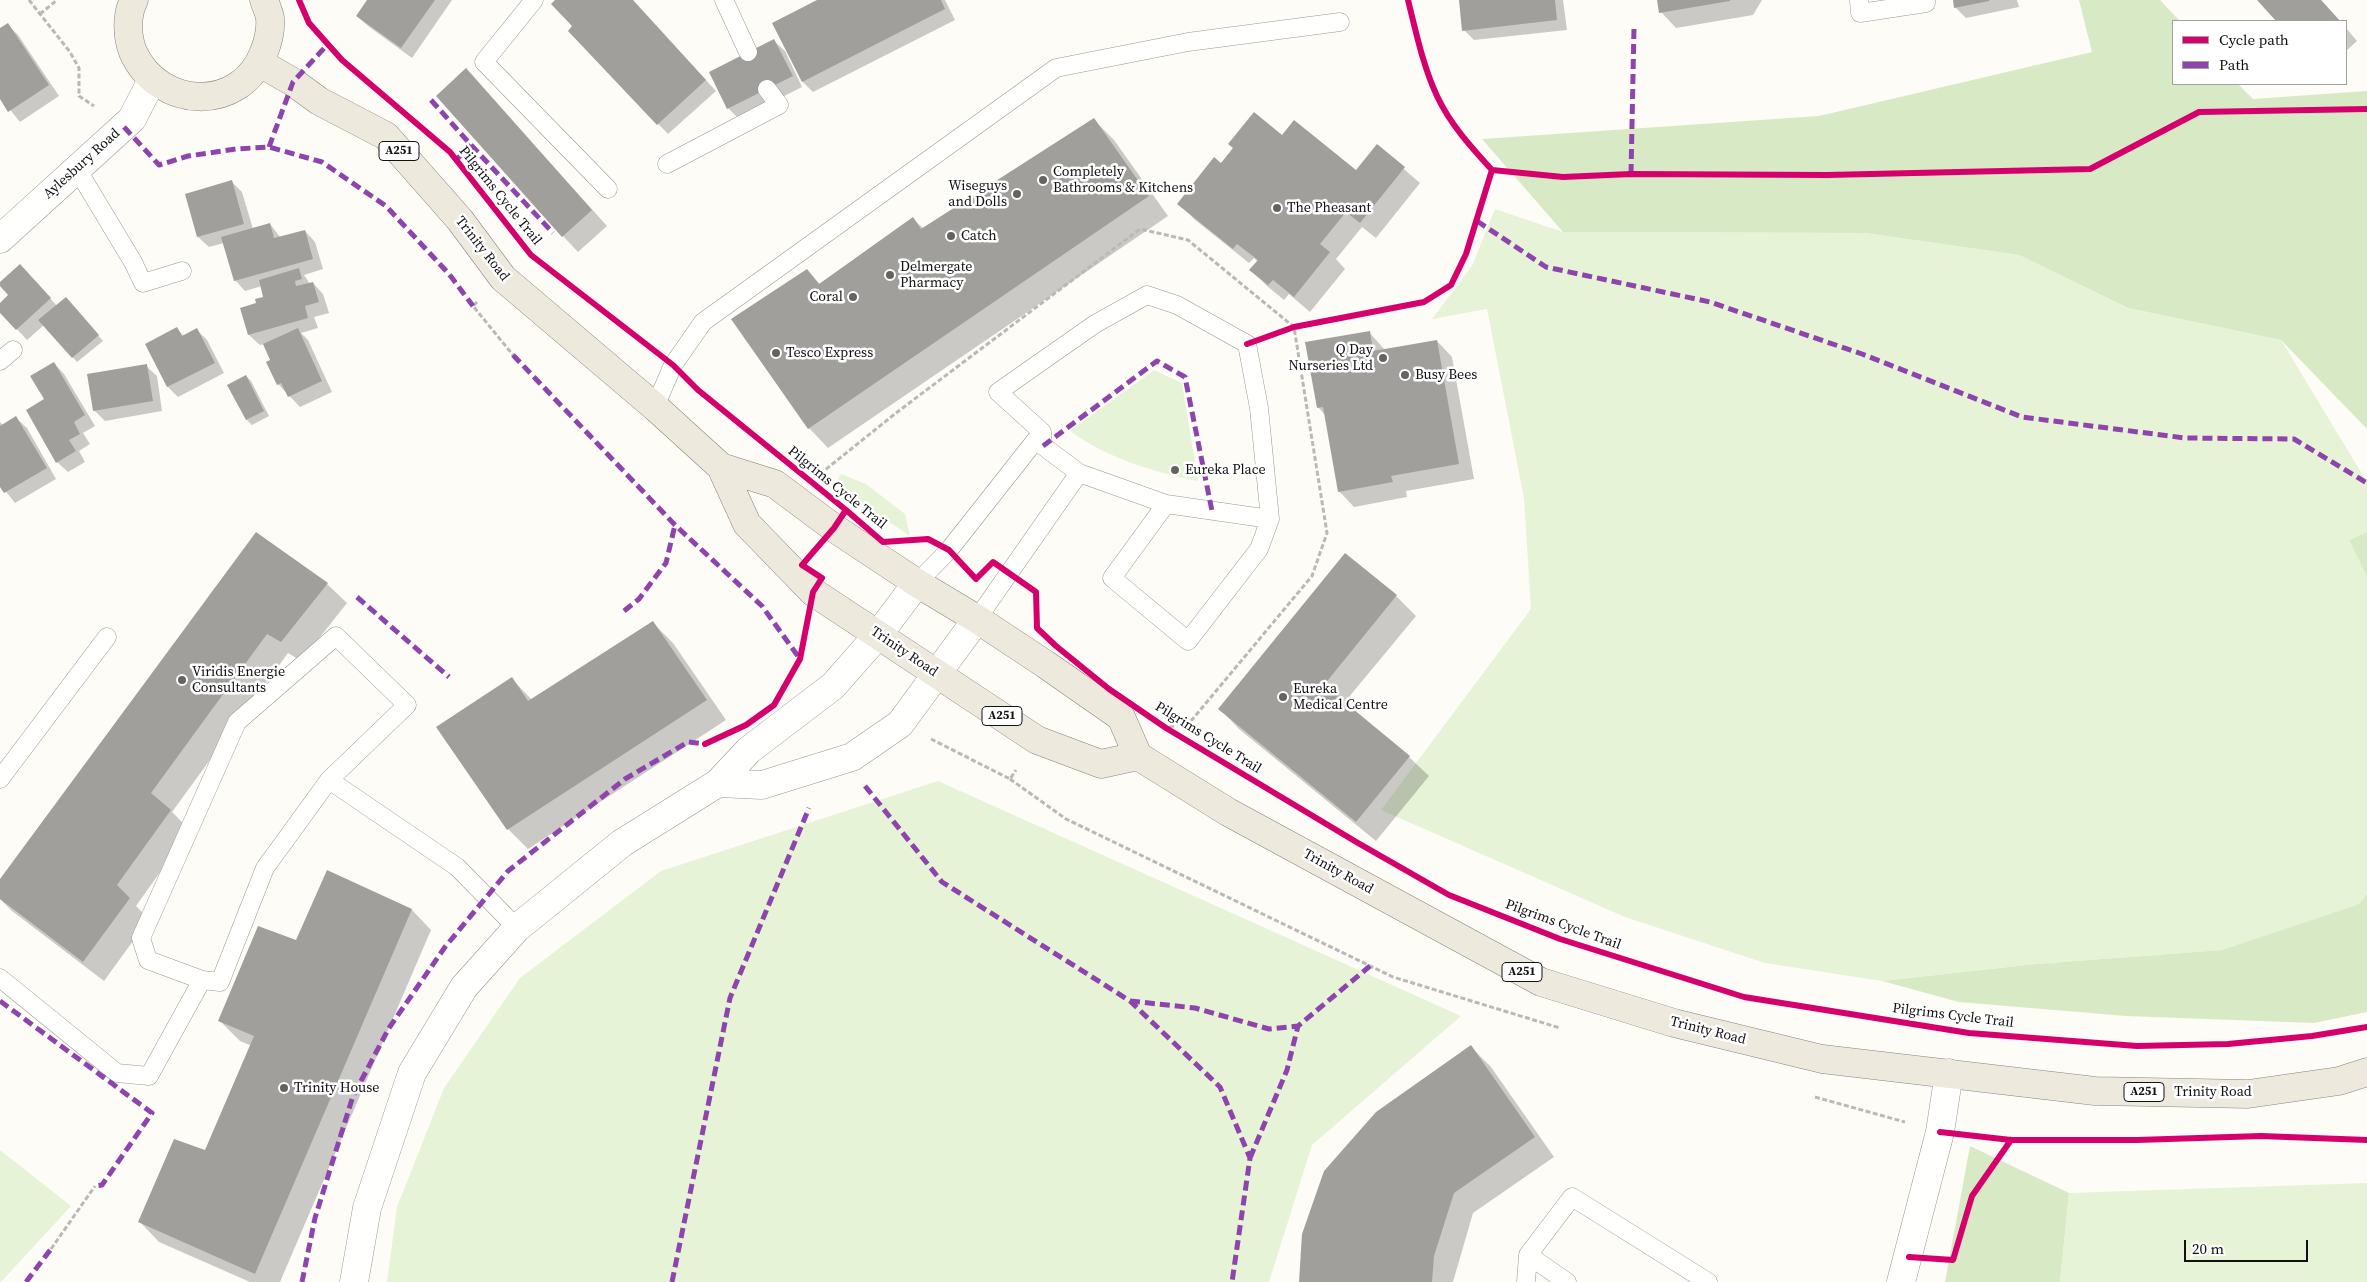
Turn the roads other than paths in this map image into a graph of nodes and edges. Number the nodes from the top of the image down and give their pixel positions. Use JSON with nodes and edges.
{"nodes":[{"id":1,"x":134,"y":0,"type":"edge"},
{"id":2,"x":264,"y":0,"type":"edge"},
{"id":3,"x":534,"y":0,"type":"edge"},
{"id":4,"x":724,"y":0,"type":"edge"},
{"id":5,"x":1859,"y":0,"type":"edge"},
{"id":6,"x":1926,"y":0,"type":"edge"},
{"id":7,"x":1340,"y":22,"type":"dead end"},
{"id":8,"x":748,"y":52,"type":"dead end"},
{"id":9,"x":260,"y":63,"type":"junction"},
{"id":10,"x":152,"y":80,"type":"junction"},
{"id":11,"x":768,"y":89,"type":"dead end"},
{"id":12,"x":667,"y":164,"type":"dead end"},
{"id":13,"x":77,"y":168,"type":"junction"},
{"id":14,"x":608,"y":189,"type":"dead end"},
{"id":15,"x":0,"y":238,"type":"edge"},
{"id":16,"x":182,"y":271,"type":"dead end"},
{"id":17,"x":655,"y":408,"type":"junction"},
{"id":18,"x":1042,"y":432,"type":"junction"},
{"id":19,"x":721,"y":467,"type":"junction"},
{"id":20,"x":1079,"y":473,"type":"junction"},
{"id":21,"x":1166,"y":504,"type":"junction"},
{"id":22,"x":1270,"y":519,"type":"junction"},
{"id":23,"x":917,"y":582,"type":"junction"},
{"id":24,"x":977,"y":619,"type":"junction"},
{"id":25,"x":878,"y":635,"type":"junction"},
{"id":26,"x":106,"y":637,"type":"dead end"},
{"id":27,"x":938,"y":674,"type":"junction"},
{"id":28,"x":1138,"y":756,"type":"junction"},
{"id":29,"x":0,"y":779,"type":"edge"},
{"id":30,"x":329,"y":780,"type":"junction"},
{"id":31,"x":718,"y":783,"type":"junction"},
{"id":32,"x":517,"y":928,"type":"junction"},
{"id":33,"x":0,"y":978,"type":"edge"},
{"id":34,"x":202,"y":980,"type":"junction"},
{"id":35,"x":2367,"y":1072,"type":"edge"},
{"id":36,"x":1950,"y":1073,"type":"junction"},
{"id":37,"x":2339,"y":1081,"type":"junction"},
{"id":38,"x":2367,"y":1084,"type":"edge"},
{"id":39,"x":1528,"y":1255,"type":"junction"},
{"id":40,"x":354,"y":1282,"type":"edge"},
{"id":41,"x":1526,"y":1282,"type":"edge"},
{"id":42,"x":1567,"y":1282,"type":"edge"},
{"id":43,"x":1708,"y":1282,"type":"edge"},
{"id":44,"x":1901,"y":1282,"type":"edge"}],
"edges":[{"from":1,"to":10,"type":"main road"},
{"from":2,"to":9,"type":"main road"},
{"from":3,"to":14,"type":"lane"},
{"from":4,"to":8,"type":"lane"},
{"from":5,"to":6,"type":"lane"},
{"from":7,"to":17,"type":"lane"},
{"from":9,"to":10,"type":"main road"},
{"from":9,"to":17,"type":"main road","name":"Trinity Road","number":"A251"},
{"from":10,"to":13,"type":"street","name":"Aylesbury Road"},
{"from":11,"to":12,"type":"lane"},
{"from":13,"to":15,"type":"street","name":"Aylesbury Road"},
{"from":13,"to":16,"type":"lane"},
{"from":17,"to":19,"type":"main road","name":"Trinity Road","number":"A251"},
{"from":18,"to":20,"type":"lane"},
{"from":18,"to":22,"type":"lane"},
{"from":18,"to":23,"type":"lane"},
{"from":19,"to":23,"type":"main road","name":"Trinity Road","number":"A251"},
{"from":19,"to":25,"type":"main road","name":"Trinity Road","number":"A251"},
{"from":20,"to":21,"type":"lane"},
{"from":20,"to":24,"type":"lane"},
{"from":21,"to":22,"type":"lane"},
{"from":21,"to":22,"type":"lane"},
{"from":23,"to":24,"type":"main road","name":"Trinity Road","number":"A251"},
{"from":23,"to":25,"type":"street"},
{"from":24,"to":27,"type":"street"},
{"from":24,"to":28,"type":"main road","name":"Trinity Road","number":"A251"},
{"from":25,"to":27,"type":"main road","name":"Trinity Road","number":"A251"},
{"from":25,"to":31,"type":"street"},
{"from":26,"to":29,"type":"lane"},
{"from":27,"to":28,"type":"main road","name":"Trinity Road","number":"A251"},
{"from":27,"to":31,"type":"street"},
{"from":28,"to":36,"type":"main road","name":"Trinity Road","number":"A251"},
{"from":30,"to":32,"type":"lane"},
{"from":30,"to":34,"type":"lane"},
{"from":30,"to":34,"type":"lane"},
{"from":31,"to":32,"type":"street"},
{"from":32,"to":40,"type":"street"},
{"from":33,"to":34,"type":"lane"},
{"from":35,"to":37,"type":"main road","name":"Trinity Road","number":"A251"},
{"from":36,"to":37,"type":"main road","name":"Trinity Road","number":"A251"},
{"from":36,"to":44,"type":"street"},
{"from":37,"to":38,"type":"main road","name":"Trinity Road","number":"A251"},
{"from":39,"to":41,"type":"lane"},
{"from":39,"to":42,"type":"lane"},
{"from":39,"to":43,"type":"lane"}]}
